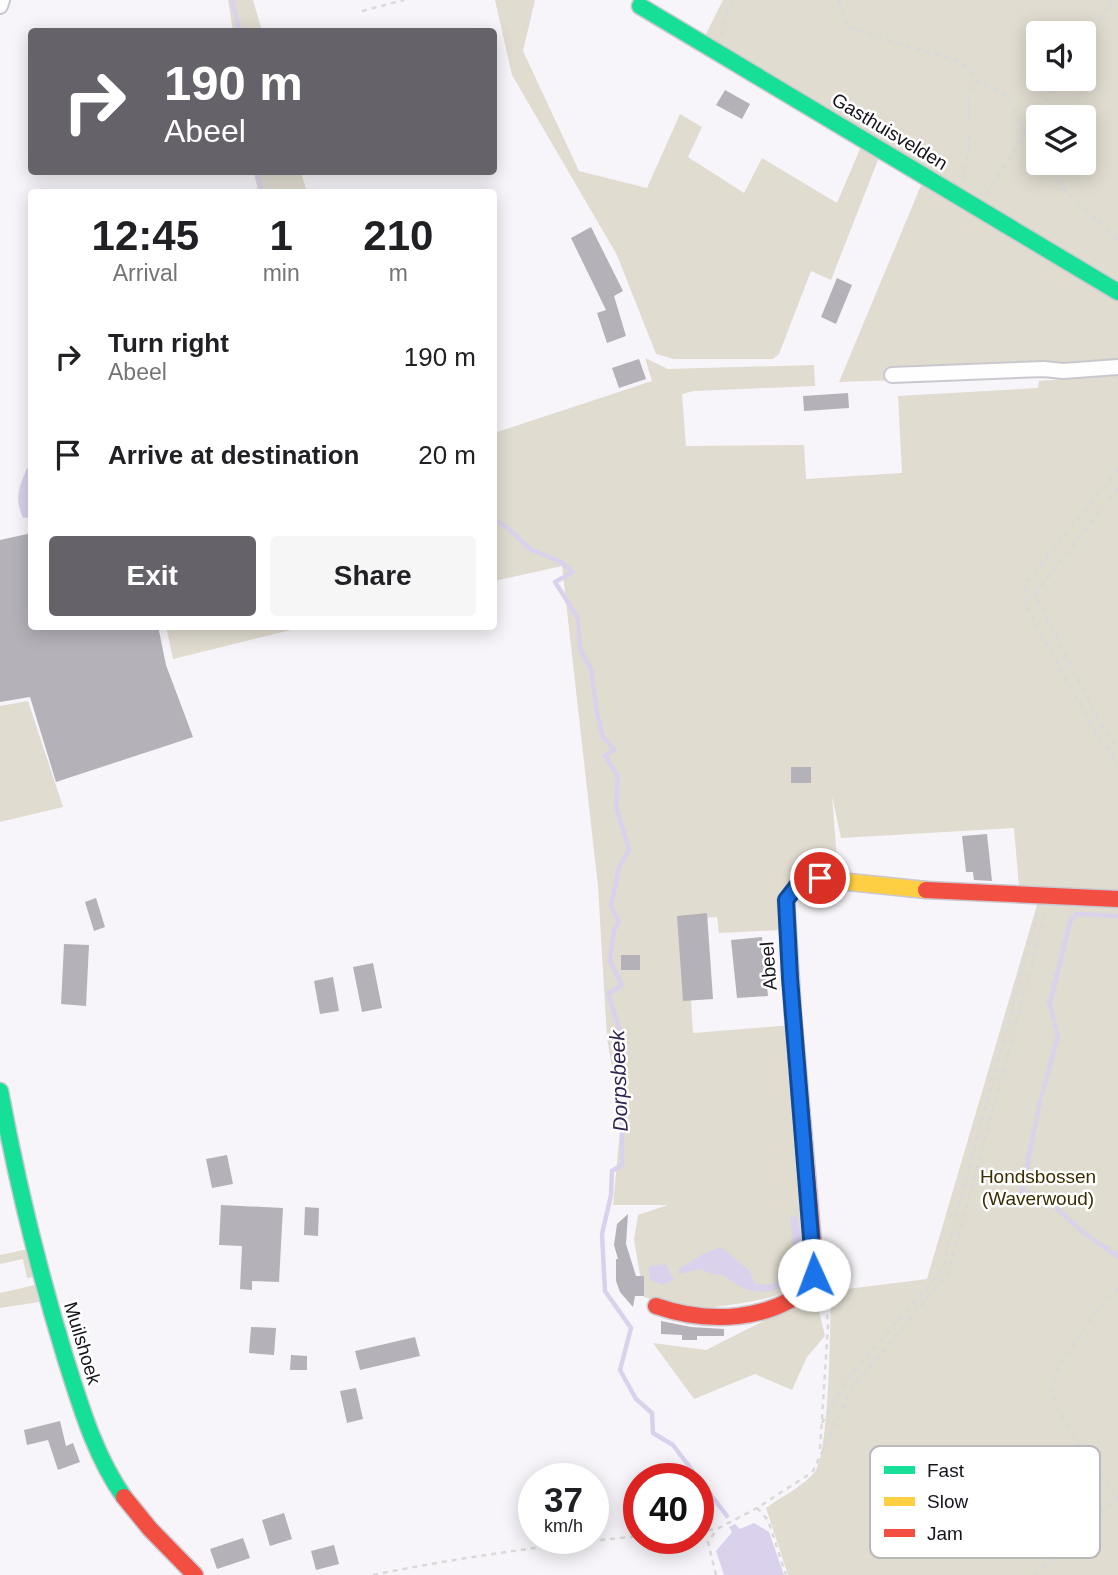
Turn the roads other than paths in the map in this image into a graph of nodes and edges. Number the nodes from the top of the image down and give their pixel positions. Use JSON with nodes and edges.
{"nodes":[{"id":1,"x":2,"y":0,"type":"edge"},
{"id":2,"x":0,"y":6,"type":"edge"},
{"id":3,"x":640,"y":6,"type":"dead end"},
{"id":4,"x":1118,"y":292,"type":"edge"},
{"id":5,"x":1118,"y":367,"type":"edge"},
{"id":6,"x":892,"y":375,"type":"dead end"},
{"id":7,"x":1118,"y":899,"type":"edge"},
{"id":8,"x":0,"y":1091,"type":"edge"},
{"id":9,"x":656,"y":1306,"type":"dead end"},
{"id":10,"x":195,"y":1575,"type":"edge"}],
"edges":[{"from":1,"to":2,"type":"street"},
{"from":3,"to":4,"type":"street","name":"Gasthuisvelden"},
{"from":5,"to":6,"type":"street"},
{"from":7,"to":9,"type":"street","name":"Abeel"},
{"from":8,"to":10,"type":"street","name":"Muilshoek"}]}
